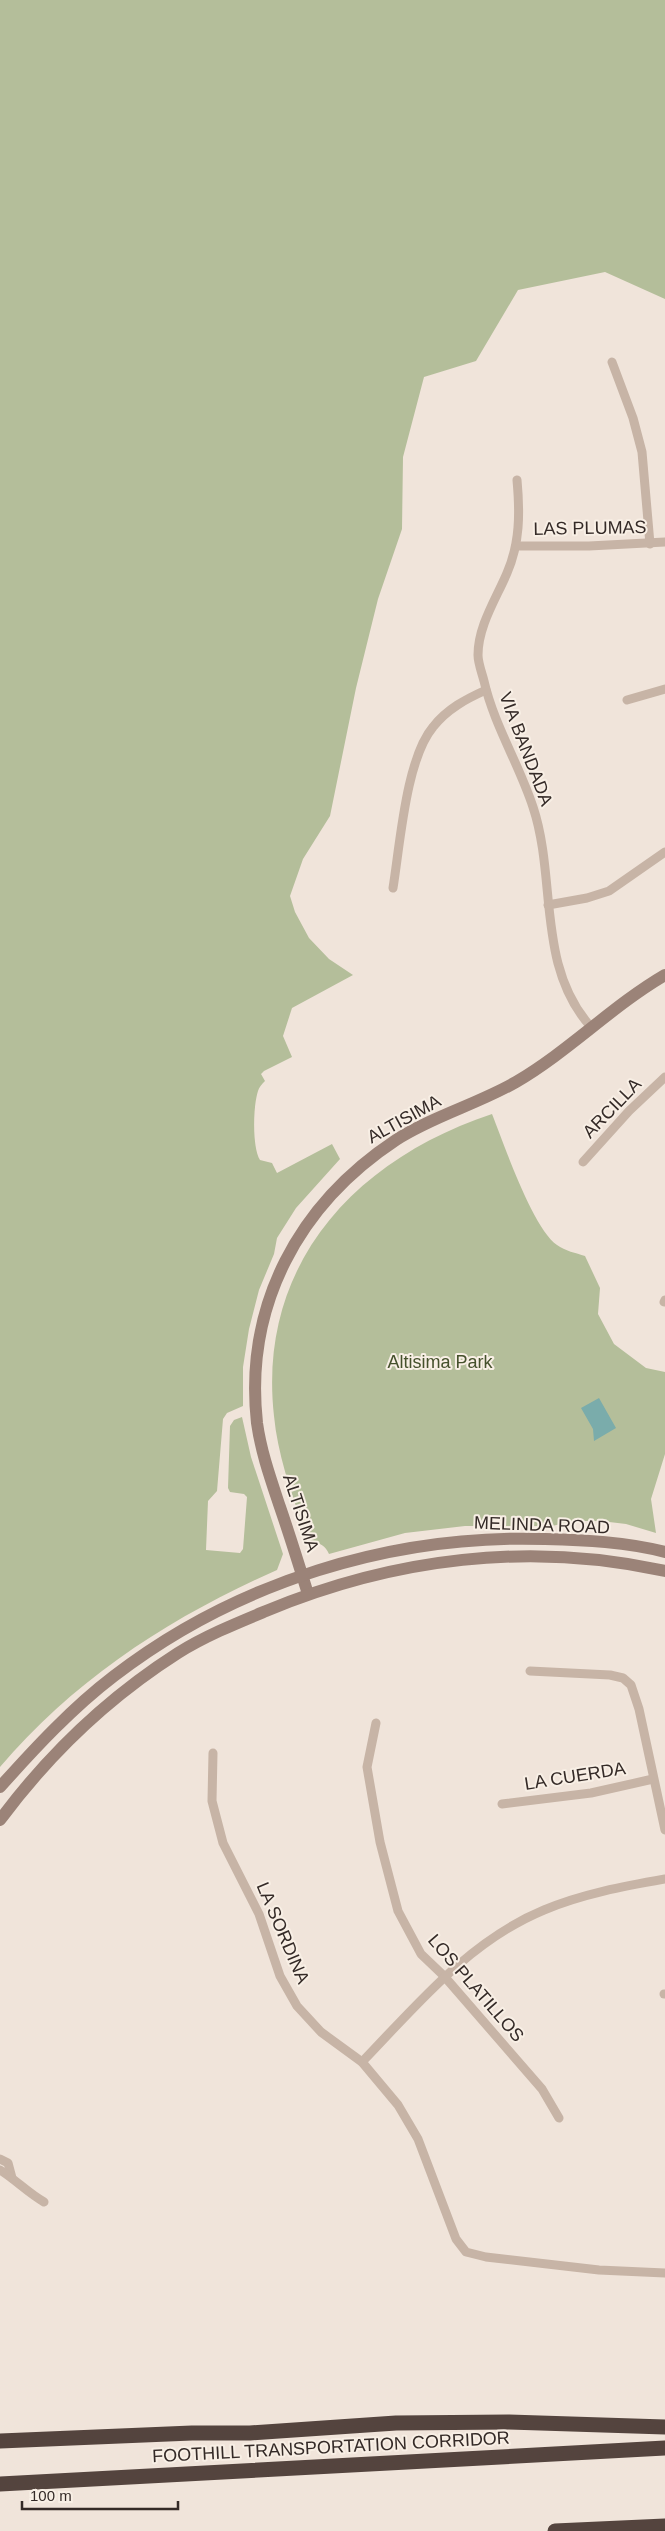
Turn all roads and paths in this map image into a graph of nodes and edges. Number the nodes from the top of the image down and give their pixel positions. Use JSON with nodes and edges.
{"nodes":[{"id":1,"x":612,"y":362,"type":"dead end"},
{"id":2,"x":517,"y":480,"type":"dead end"},
{"id":3,"x":665,"y":542,"type":"edge"},
{"id":4,"x":650,"y":544,"type":"junction"},
{"id":5,"x":516,"y":546,"type":"junction"},
{"id":6,"x":665,"y":689,"type":"edge"},
{"id":7,"x":486,"y":690,"type":"junction"},
{"id":8,"x":627,"y":700,"type":"dead end"},
{"id":9,"x":665,"y":852,"type":"edge"},
{"id":10,"x":393,"y":888,"type":"dead end"},
{"id":11,"x":548,"y":905,"type":"junction"},
{"id":12,"x":665,"y":976,"type":"edge"},
{"id":13,"x":591,"y":1027,"type":"junction"},
{"id":14,"x":665,"y":1077,"type":"edge"},
{"id":15,"x":583,"y":1162,"type":"dead end"},
{"id":16,"x":665,"y":1552,"type":"edge"},
{"id":17,"x":665,"y":1571,"type":"edge"},
{"id":18,"x":302,"y":1576,"type":"junction"},
{"id":19,"x":308,"y":1594,"type":"junction"},
{"id":20,"x":530,"y":1671,"type":"dead end"},
{"id":21,"x":376,"y":1723,"type":"dead end"},
{"id":22,"x":214,"y":1753,"type":"dead end"},
{"id":23,"x":653,"y":1779,"type":"junction"},
{"id":24,"x":0,"y":1787,"type":"edge"},
{"id":25,"x":502,"y":1804,"type":"dead end"},
{"id":26,"x":0,"y":1820,"type":"edge"},
{"id":27,"x":665,"y":1830,"type":"edge"},
{"id":28,"x":665,"y":1879,"type":"edge"},
{"id":29,"x":444,"y":1976,"type":"junction"},
{"id":30,"x":362,"y":2062,"type":"junction"},
{"id":31,"x":559,"y":2118,"type":"dead end"},
{"id":32,"x":0,"y":2159,"type":"edge"},
{"id":33,"x":0,"y":2170,"type":"edge"},
{"id":34,"x":12,"y":2178,"type":"junction"},
{"id":35,"x":44,"y":2202,"type":"dead end"},
{"id":36,"x":665,"y":2273,"type":"edge"},
{"id":37,"x":665,"y":2427,"type":"edge"},
{"id":38,"x":0,"y":2440,"type":"edge"},
{"id":39,"x":665,"y":2448,"type":"edge"},
{"id":40,"x":0,"y":2484,"type":"edge"},
{"id":41,"x":665,"y":2526,"type":"edge"},
{"id":42,"x":555,"y":2531,"type":"edge"},
{"id":43,"x":637,"y":2531,"type":"edge"}],
"edges":[{"from":1,"to":4,"type":"street"},
{"from":2,"to":5,"type":"street","name":"VIA BANDADA"},
{"from":3,"to":4,"type":"street","name":"LAS PLUMAS"},
{"from":4,"to":5,"type":"street","name":"LAS PLUMAS"},
{"from":5,"to":7,"type":"street","name":"VIA BANDADA"},
{"from":6,"to":8,"type":"street"},
{"from":7,"to":10,"type":"street"},
{"from":7,"to":11,"type":"street","name":"VIA BANDADA"},
{"from":9,"to":11,"type":"street"},
{"from":11,"to":13,"type":"street","name":"VIA BANDADA"},
{"from":12,"to":13,"type":"main road","name":"ALTISIMA"},
{"from":13,"to":18,"type":"main road","name":"ALTISIMA"},
{"from":14,"to":15,"type":"street","name":"ARCILLA"},
{"from":16,"to":18,"type":"main road","name":"MELINDA ROAD"},
{"from":17,"to":19,"type":"main road","name":"MELINDA ROAD"},
{"from":18,"to":19,"type":"main road","name":"ALTISIMA"},
{"from":18,"to":24,"type":"main road","name":"MELINDA ROAD"},
{"from":19,"to":26,"type":"main road","name":"MELINDA ROAD"},
{"from":20,"to":23,"type":"street"},
{"from":21,"to":29,"type":"street","name":"LOS PLATILLOS"},
{"from":22,"to":30,"type":"street","name":"LA SORDINA"},
{"from":23,"to":25,"type":"street","name":"LA CUERDA"},
{"from":23,"to":27,"type":"street"},
{"from":28,"to":29,"type":"street"},
{"from":29,"to":30,"type":"street"},
{"from":29,"to":31,"type":"street","name":"LOS PLATILLOS"},
{"from":30,"to":36,"type":"street","name":"LA SORDINA"},
{"from":32,"to":34,"type":"street"},
{"from":33,"to":34,"type":"street"},
{"from":34,"to":35,"type":"street"},
{"from":37,"to":38,"type":"highway"},
{"from":39,"to":40,"type":"highway","name":"FOOTHILL TRANSPORTATION CORRIDOR"},
{"from":41,"to":42,"type":"highway"},
{"from":41,"to":43,"type":"highway"}]}
